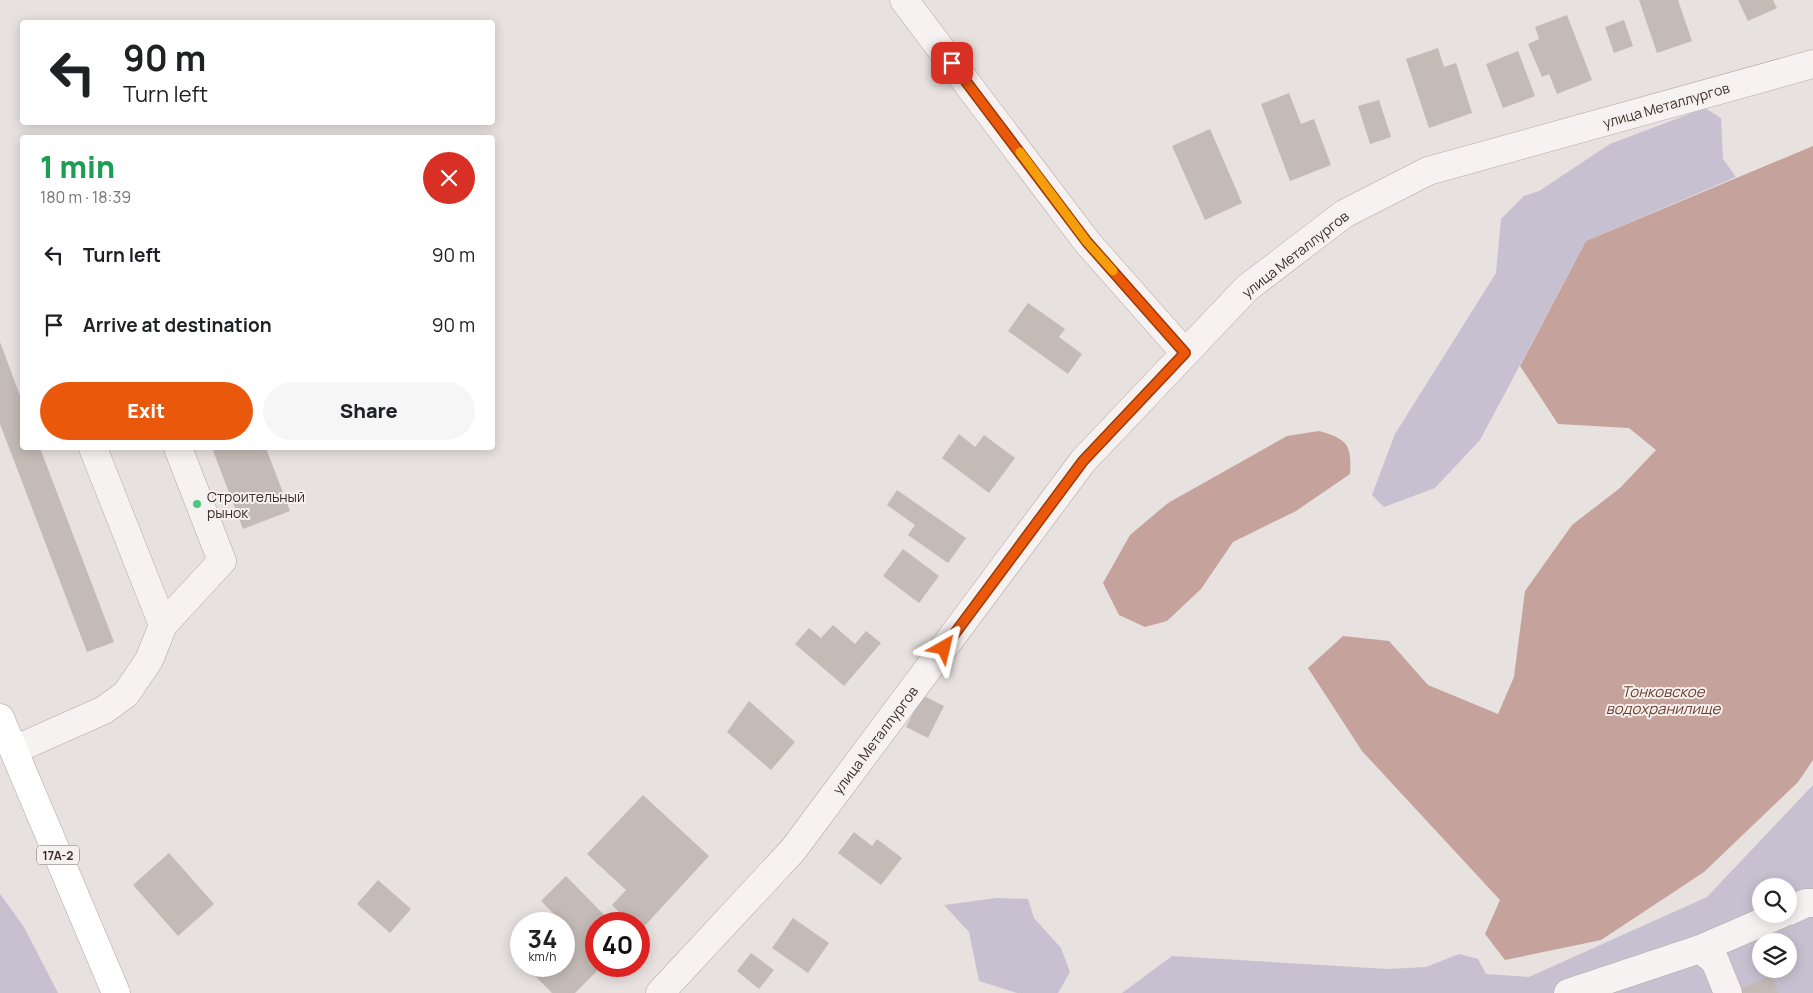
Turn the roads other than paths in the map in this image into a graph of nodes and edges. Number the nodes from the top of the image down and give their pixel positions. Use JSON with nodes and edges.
{"nodes":[{"id":1,"x":904,"y":0,"type":"edge"},
{"id":2,"x":1813,"y":64,"type":"edge"},
{"id":3,"x":1185,"y":353,"type":"junction"},
{"id":4,"x":93,"y":450,"type":"edge"},
{"id":5,"x":179,"y":450,"type":"edge"},
{"id":6,"x":163,"y":625,"type":"junction"},
{"id":7,"x":0,"y":718,"type":"edge"},
{"id":8,"x":14,"y":750,"type":"junction"},
{"id":9,"x":1813,"y":903,"type":"edge"},
{"id":10,"x":1797,"y":907,"type":"edge"},
{"id":11,"x":1760,"y":923,"type":"edge"},
{"id":12,"x":1700,"y":949,"type":"junction"},
{"id":13,"x":116,"y":993,"type":"edge"},
{"id":14,"x":660,"y":993,"type":"edge"},
{"id":15,"x":1568,"y":993,"type":"edge"},
{"id":16,"x":1728,"y":993,"type":"edge"}],
"edges":[{"from":1,"to":3,"type":"street"},
{"from":2,"to":3,"type":"street","name":"улица Металлургов"},
{"from":3,"to":14,"type":"street","name":"улица Металлургов"},
{"from":4,"to":6,"type":"street"},
{"from":5,"to":6,"type":"street"},
{"from":6,"to":8,"type":"street"},
{"from":7,"to":8,"type":"main road","number":"17А-2"},
{"from":8,"to":13,"type":"main road","number":"17А-2"},
{"from":9,"to":10,"type":"street"},
{"from":11,"to":12,"type":"street"},
{"from":12,"to":15,"type":"street"},
{"from":12,"to":16,"type":"street"}]}
